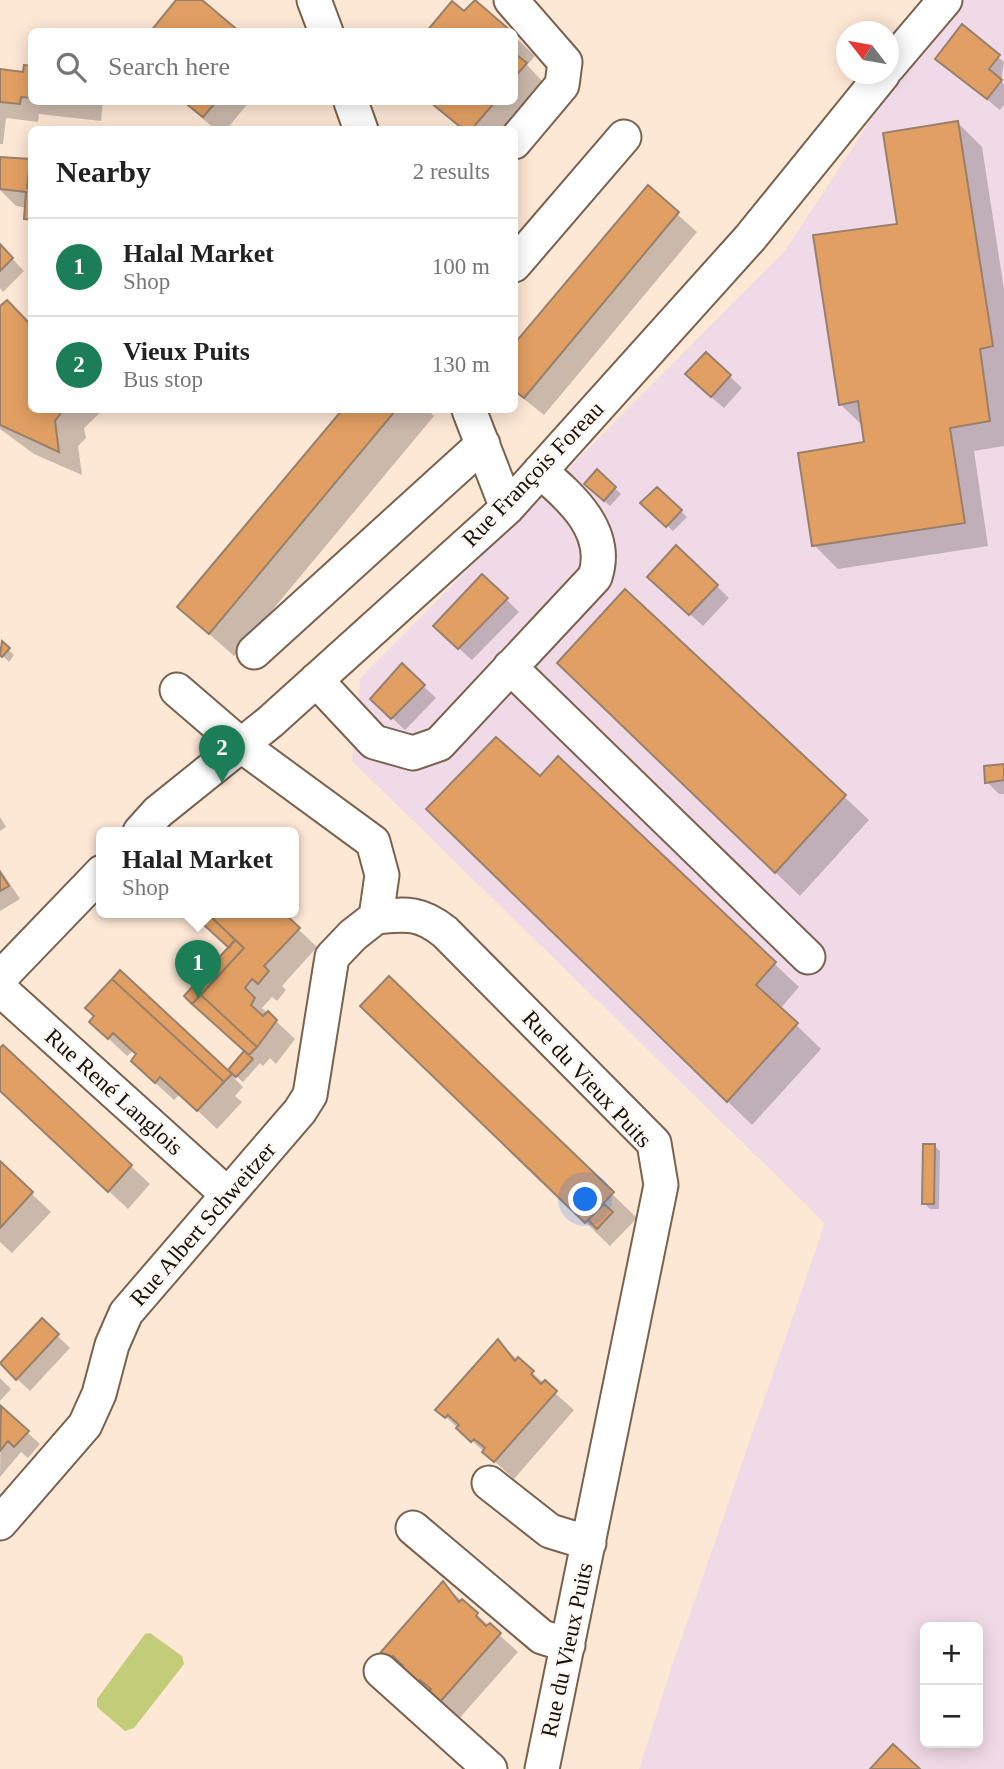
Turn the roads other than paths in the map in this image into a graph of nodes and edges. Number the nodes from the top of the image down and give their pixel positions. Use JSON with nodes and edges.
{"nodes":[{"id":1,"x":314,"y":0,"type":"edge"},
{"id":2,"x":511,"y":0,"type":"edge"},
{"id":3,"x":945,"y":0,"type":"edge"},
{"id":4,"x":324,"y":28,"type":"edge"},
{"id":5,"x":899,"y":54,"type":"edge"},
{"id":6,"x":875,"y":84,"type":"edge"},
{"id":7,"x":352,"y":105,"type":"edge"},
{"id":8,"x":360,"y":126,"type":"edge"},
{"id":9,"x":518,"y":137,"type":"edge"},
{"id":10,"x":624,"y":137,"type":"dead end"},
{"id":11,"x":518,"y":260,"type":"edge"},
{"id":12,"x":470,"y":413,"type":"edge"},
{"id":13,"x":483,"y":444,"type":"junction"},
{"id":14,"x":540,"y":471,"type":"junction"},
{"id":15,"x":508,"y":508,"type":"junction"},
{"id":16,"x":254,"y":652,"type":"dead end"},
{"id":17,"x":510,"y":667,"type":"junction"},
{"id":18,"x":316,"y":680,"type":"junction"},
{"id":19,"x":177,"y":690,"type":"dead end"},
{"id":20,"x":242,"y":746,"type":"junction"},
{"id":21,"x":144,"y":827,"type":"edge"},
{"id":22,"x":96,"y":878,"type":"edge"},
{"id":23,"x":376,"y":917,"type":"junction"},
{"id":24,"x":808,"y":957,"type":"dead end"},
{"id":25,"x":0,"y":978,"type":"edge"},
{"id":26,"x":0,"y":989,"type":"edge"},
{"id":27,"x":227,"y":1194,"type":"junction"},
{"id":28,"x":489,"y":1483,"type":"dead end"},
{"id":29,"x":0,"y":1523,"type":"edge"},
{"id":30,"x":413,"y":1528,"type":"dead end"},
{"id":31,"x":589,"y":1543,"type":"junction"},
{"id":32,"x":568,"y":1645,"type":"junction"},
{"id":33,"x":381,"y":1671,"type":"dead end"},
{"id":34,"x":491,"y":1769,"type":"edge"},
{"id":35,"x":542,"y":1769,"type":"edge"}],
"edges":[{"from":1,"to":4,"type":"street"},
{"from":2,"to":9,"type":"street"},
{"from":3,"to":5,"type":"street"},
{"from":6,"to":14,"type":"street","name":"Rue François Foreau"},
{"from":7,"to":8,"type":"street"},
{"from":10,"to":11,"type":"street"},
{"from":12,"to":13,"type":"street"},
{"from":13,"to":15,"type":"street"},
{"from":13,"to":16,"type":"street"},
{"from":14,"to":15,"type":"street","name":"Rue François Foreau"},
{"from":14,"to":17,"type":"street"},
{"from":15,"to":18,"type":"street","name":"Rue François Foreau"},
{"from":17,"to":18,"type":"street"},
{"from":17,"to":24,"type":"street"},
{"from":18,"to":20,"type":"street","name":"Rue François Foreau"},
{"from":19,"to":20,"type":"street"},
{"from":20,"to":21,"type":"street","name":"Rue François Foreau"},
{"from":20,"to":23,"type":"street"},
{"from":22,"to":25,"type":"street"},
{"from":23,"to":27,"type":"street","name":"Rue Albert Schweitzer"},
{"from":23,"to":31,"type":"street","name":"Rue du Vieux Puits"},
{"from":26,"to":27,"type":"street","name":"Rue René Langlois"},
{"from":27,"to":29,"type":"street","name":"Rue Albert Schweitzer"},
{"from":28,"to":31,"type":"street"},
{"from":30,"to":32,"type":"street"},
{"from":31,"to":32,"type":"street","name":"Rue du Vieux Puits"},
{"from":32,"to":35,"type":"street","name":"Rue du Vieux Puits"},
{"from":33,"to":34,"type":"street"}]}
